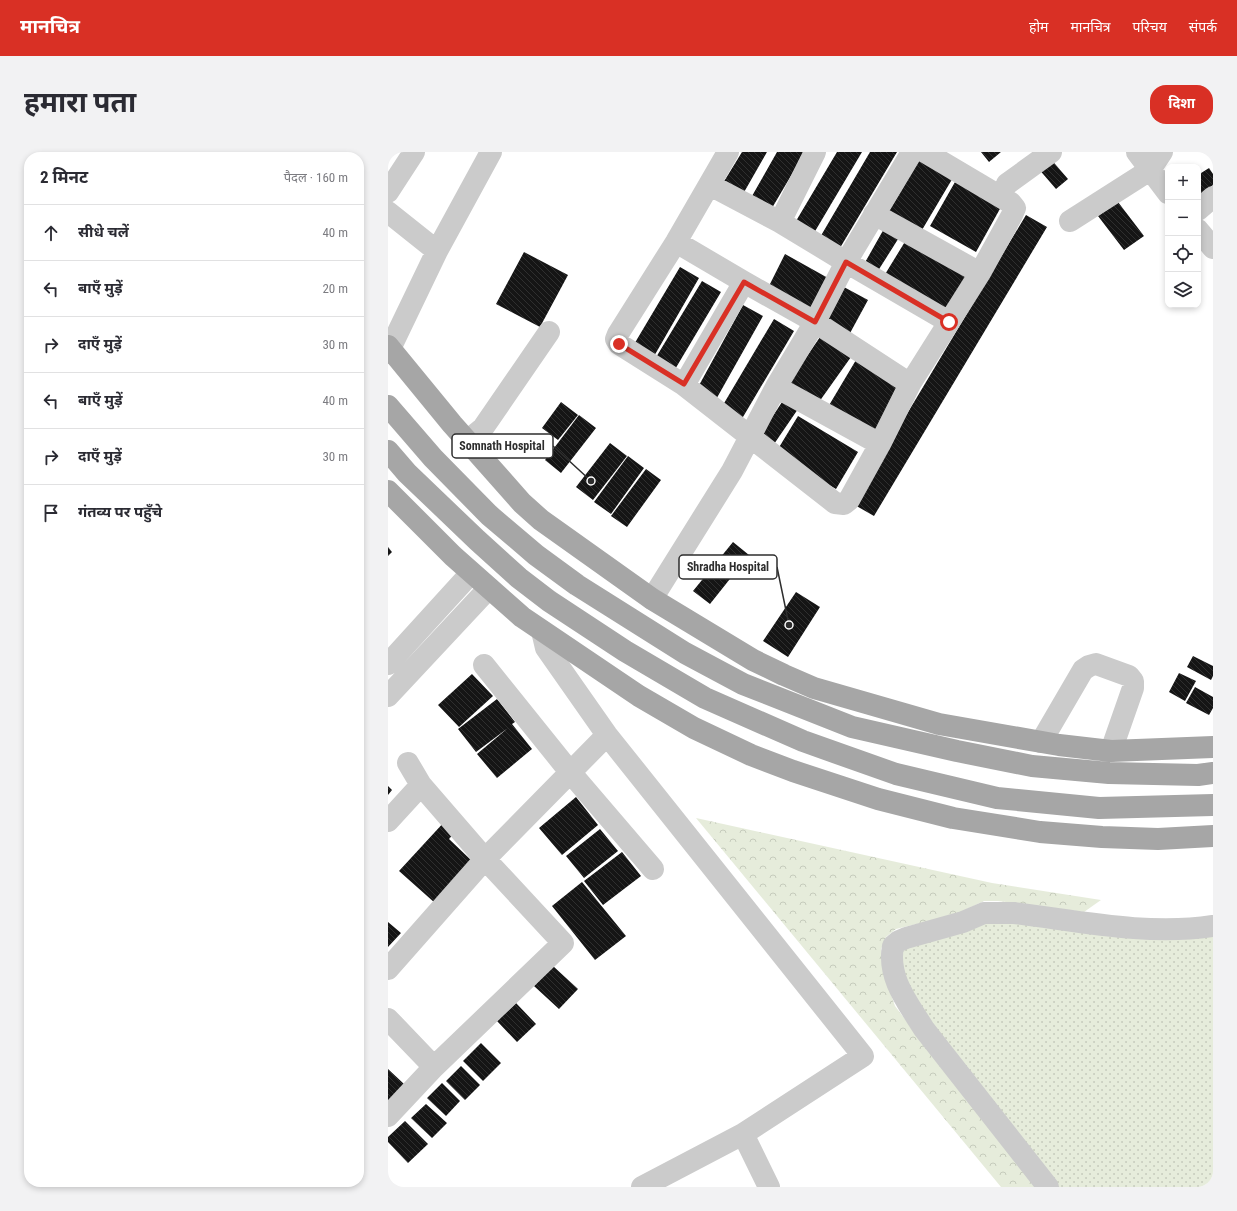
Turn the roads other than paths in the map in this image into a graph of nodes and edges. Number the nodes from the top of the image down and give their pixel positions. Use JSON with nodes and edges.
{"nodes":[{"id":1,"x":414,"y":152,"type":"edge"},
{"id":2,"x":491,"y":152,"type":"edge"},
{"id":3,"x":728,"y":152,"type":"edge"},
{"id":4,"x":816,"y":152,"type":"edge"},
{"id":5,"x":912,"y":152,"type":"edge"},
{"id":6,"x":925,"y":152,"type":"edge"},
{"id":7,"x":1051,"y":152,"type":"edge"},
{"id":8,"x":1137,"y":152,"type":"edge"},
{"id":9,"x":1162,"y":152,"type":"edge"},
{"id":10,"x":1150,"y":170,"type":"junction"},
{"id":11,"x":710,"y":184,"type":"junction"},
{"id":12,"x":1007,"y":184,"type":"dead end"},
{"id":13,"x":1165,"y":189,"type":"edge"},
{"id":14,"x":388,"y":192,"type":"edge"},
{"id":15,"x":1213,"y":197,"type":"edge"},
{"id":16,"x":1201,"y":207,"type":"edge"},
{"id":17,"x":388,"y":212,"type":"edge"},
{"id":18,"x":874,"y":214,"type":"junction"},
{"id":19,"x":1070,"y":221,"type":"dead end"},
{"id":20,"x":780,"y":222,"type":"junction"},
{"id":21,"x":1201,"y":234,"type":"edge"},
{"id":22,"x":676,"y":242,"type":"junction"},
{"id":23,"x":1213,"y":248,"type":"edge"},
{"id":24,"x":438,"y":251,"type":"junction"},
{"id":25,"x":846,"y":262,"type":"junction"},
{"id":26,"x":980,"y":273,"type":"junction"},
{"id":27,"x":744,"y":282,"type":"junction"},
{"id":28,"x":815,"y":322,"type":"junction"},
{"id":29,"x":949,"y":322,"type":"junction"},
{"id":30,"x":549,"y":332,"type":"dead end"},
{"id":31,"x":389,"y":349,"type":"edge"},
{"id":32,"x":684,"y":384,"type":"junction"},
{"id":33,"x":910,"y":384,"type":"junction"},
{"id":34,"x":776,"y":387,"type":"junction"},
{"id":35,"x":388,"y":406,"type":"edge"},
{"id":36,"x":750,"y":436,"type":"junction"},
{"id":37,"x":467,"y":441,"type":"junction"},
{"id":38,"x":880,"y":444,"type":"junction"},
{"id":39,"x":388,"y":451,"type":"edge"},
{"id":40,"x":390,"y":498,"type":"edge"},
{"id":41,"x":471,"y":573,"type":"junction"},
{"id":42,"x":489,"y":588,"type":"junction"},
{"id":43,"x":652,"y":599,"type":"junction"},
{"id":44,"x":542,"y":631,"type":"junction"},
{"id":45,"x":388,"y":664,"type":"edge"},
{"id":46,"x":484,"y":665,"type":"dead end"},
{"id":47,"x":388,"y":696,"type":"edge"},
{"id":48,"x":607,"y":735,"type":"junction"},
{"id":49,"x":1041,"y":742,"type":"junction"},
{"id":50,"x":1213,"y":747,"type":"edge"},
{"id":51,"x":1111,"y":751,"type":"junction"},
{"id":52,"x":408,"y":763,"type":"dead end"},
{"id":53,"x":570,"y":772,"type":"junction"},
{"id":54,"x":1213,"y":772,"type":"edge"},
{"id":55,"x":421,"y":785,"type":"junction"},
{"id":56,"x":1213,"y":805,"type":"edge"},
{"id":57,"x":388,"y":821,"type":"edge"},
{"id":58,"x":1213,"y":836,"type":"edge"},
{"id":59,"x":485,"y":859,"type":"junction"},
{"id":60,"x":653,"y":869,"type":"dead end"},
{"id":61,"x":1213,"y":926,"type":"edge"},
{"id":62,"x":388,"y":969,"type":"edge"},
{"id":63,"x":388,"y":1019,"type":"edge"},
{"id":64,"x":434,"y":1067,"type":"junction"},
{"id":65,"x":388,"y":1116,"type":"edge"},
{"id":66,"x":743,"y":1134,"type":"junction"},
{"id":67,"x":642,"y":1187,"type":"edge"},
{"id":68,"x":769,"y":1187,"type":"edge"},
{"id":69,"x":1048,"y":1187,"type":"edge"}],
"edges":[{"from":1,"to":14,"type":"street"},
{"from":2,"to":24,"type":"street"},
{"from":3,"to":11,"type":"street"},
{"from":4,"to":20,"type":"street"},
{"from":5,"to":18,"type":"street"},
{"from":6,"to":26,"type":"street"},
{"from":7,"to":12,"type":"street"},
{"from":8,"to":10,"type":"street"},
{"from":9,"to":10,"type":"street"},
{"from":10,"to":13,"type":"street"},
{"from":10,"to":19,"type":"street"},
{"from":11,"to":20,"type":"street"},
{"from":11,"to":22,"type":"street"},
{"from":15,"to":16,"type":"street"},
{"from":17,"to":24,"type":"street"},
{"from":18,"to":25,"type":"street"},
{"from":18,"to":26,"type":"street"},
{"from":20,"to":25,"type":"street"},
{"from":21,"to":23,"type":"street"},
{"from":22,"to":27,"type":"street"},
{"from":22,"to":32,"type":"street"},
{"from":24,"to":31,"type":"street"},
{"from":25,"to":28,"type":"street"},
{"from":25,"to":29,"type":"street"},
{"from":26,"to":29,"type":"street"},
{"from":27,"to":28,"type":"street"},
{"from":27,"to":32,"type":"street"},
{"from":28,"to":33,"type":"street"},
{"from":28,"to":34,"type":"street"},
{"from":29,"to":33,"type":"street"},
{"from":30,"to":37,"type":"street"},
{"from":31,"to":37,"type":"main road"},
{"from":32,"to":36,"type":"street"},
{"from":33,"to":38,"type":"street"},
{"from":34,"to":36,"type":"street"},
{"from":34,"to":38,"type":"street"},
{"from":35,"to":54,"type":"main road"},
{"from":36,"to":38,"type":"street"},
{"from":36,"to":43,"type":"street"},
{"from":37,"to":43,"type":"main road"},
{"from":39,"to":56,"type":"main road"},
{"from":40,"to":41,"type":"main road"},
{"from":41,"to":42,"type":"main road"},
{"from":41,"to":45,"type":"street"},
{"from":42,"to":44,"type":"main road"},
{"from":42,"to":47,"type":"street"},
{"from":43,"to":49,"type":"main road"},
{"from":44,"to":48,"type":"street"},
{"from":44,"to":58,"type":"main road"},
{"from":46,"to":53,"type":"street"},
{"from":48,"to":53,"type":"street"},
{"from":48,"to":66,"type":"street"},
{"from":49,"to":51,"type":"main road"},
{"from":49,"to":51,"type":"street"},
{"from":50,"to":51,"type":"main road"},
{"from":52,"to":55,"type":"street"},
{"from":53,"to":59,"type":"street"},
{"from":53,"to":60,"type":"street"},
{"from":55,"to":57,"type":"street"},
{"from":55,"to":59,"type":"street"},
{"from":59,"to":62,"type":"street"},
{"from":59,"to":64,"type":"street"},
{"from":61,"to":69,"type":"street"},
{"from":63,"to":64,"type":"street"},
{"from":64,"to":65,"type":"street"},
{"from":66,"to":67,"type":"street"},
{"from":66,"to":68,"type":"street"}]}
